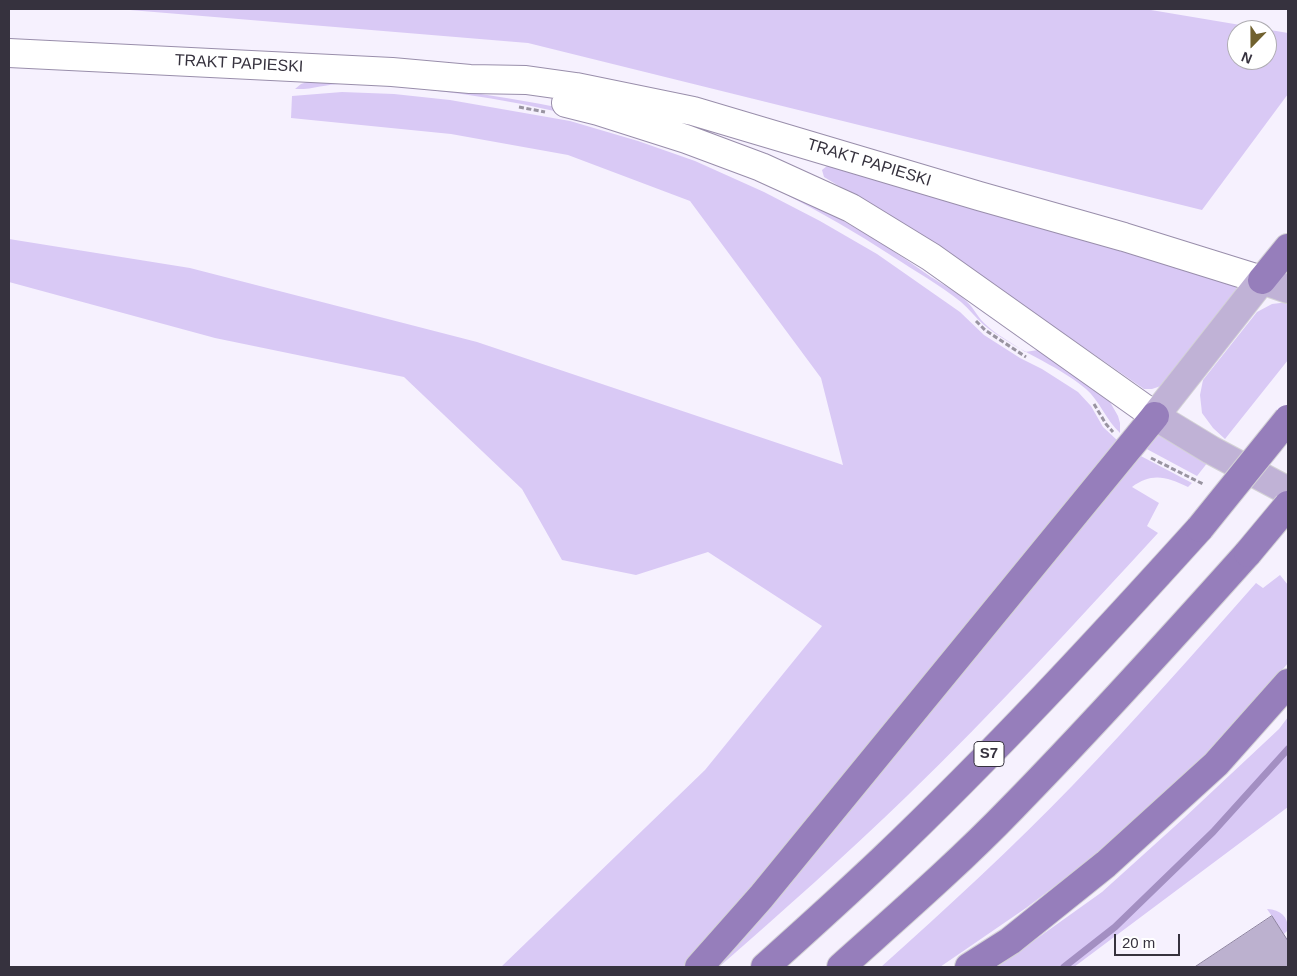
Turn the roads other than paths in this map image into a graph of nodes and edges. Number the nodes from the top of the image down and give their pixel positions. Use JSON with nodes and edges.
{"nodes":[{"id":1,"x":9,"y":53,"type":"edge"},
{"id":2,"x":470,"y":79,"type":"junction"},
{"id":3,"x":1288,"y":248,"type":"edge"},
{"id":4,"x":1262,"y":280,"type":"junction"},
{"id":5,"x":1288,"y":289,"type":"edge"},
{"id":6,"x":1155,"y":416,"type":"junction"},
{"id":7,"x":1288,"y":419,"type":"edge"},
{"id":8,"x":1288,"y":491,"type":"edge"},
{"id":9,"x":1288,"y":505,"type":"edge"},
{"id":10,"x":1288,"y":683,"type":"edge"},
{"id":11,"x":699,"y":967,"type":"edge"},
{"id":12,"x":765,"y":967,"type":"edge"},
{"id":13,"x":841,"y":967,"type":"edge"},
{"id":14,"x":969,"y":967,"type":"edge"}],
"edges":[{"from":1,"to":2,"type":"street","name":"TRAKT PAPIESKI"},
{"from":2,"to":4,"type":"street","name":"TRAKT PAPIESKI"},
{"from":2,"to":6,"type":"street","name":"TRAKT PAPIESKI"},
{"from":3,"to":4,"type":"highway"},
{"from":4,"to":5,"type":"main road"},
{"from":4,"to":6,"type":"main road"},
{"from":6,"to":8,"type":"main road"},
{"from":6,"to":11,"type":"highway"},
{"from":7,"to":12,"type":"highway","number":"S7","bridge":true},
{"from":9,"to":13,"type":"highway","bridge":true},
{"from":10,"to":14,"type":"highway"}]}
